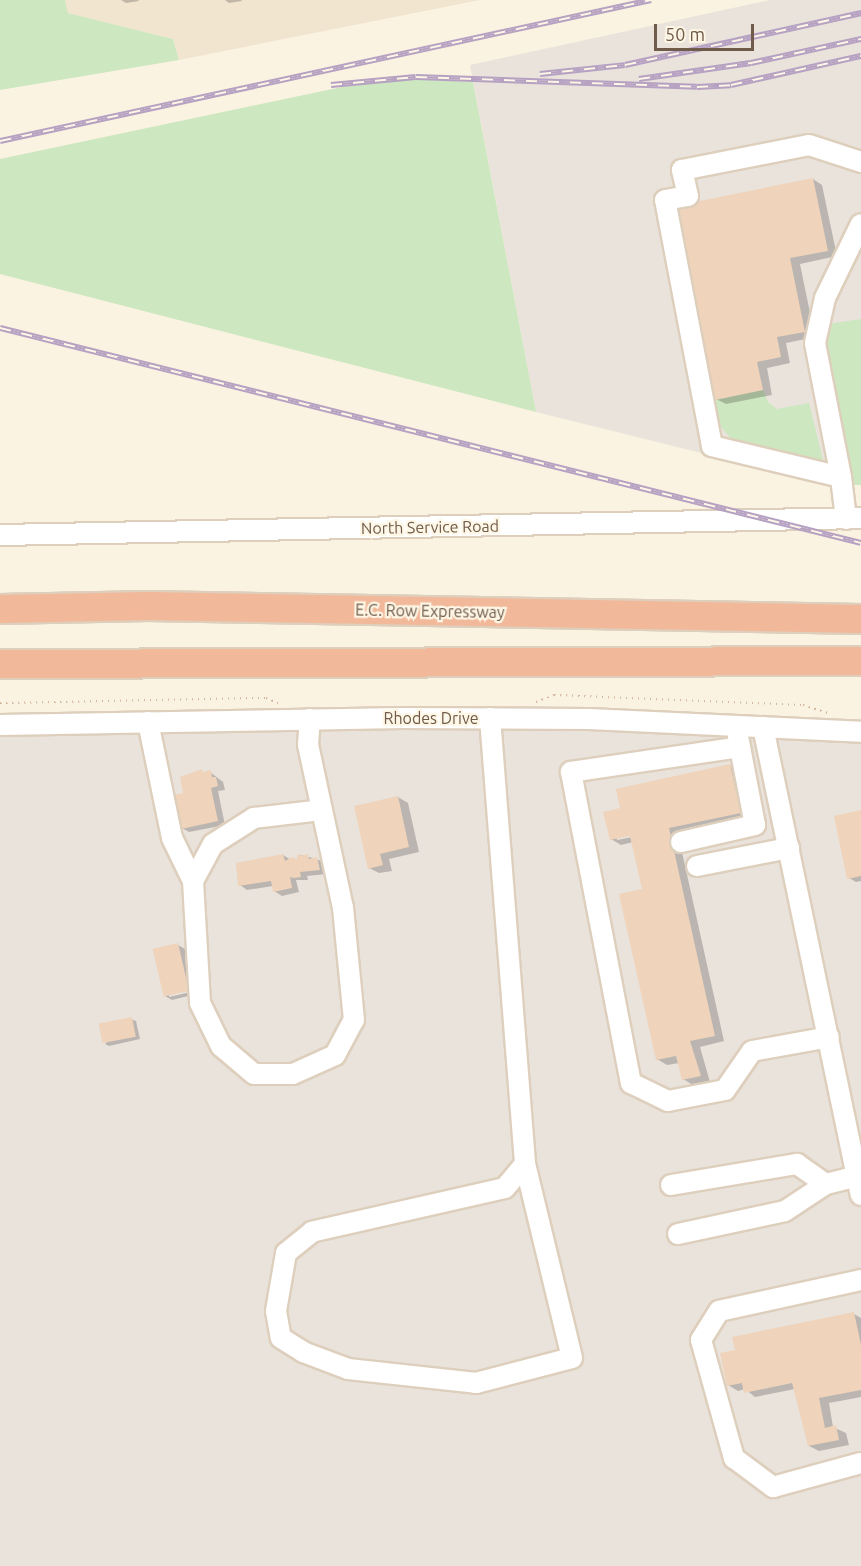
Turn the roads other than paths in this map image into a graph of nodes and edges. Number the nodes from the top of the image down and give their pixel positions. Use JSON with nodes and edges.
{"nodes":[{"id":1,"x":861,"y":162,"type":"edge"},
{"id":2,"x":861,"y":224,"type":"edge"},
{"id":3,"x":842,"y":477,"type":"junction"},
{"id":4,"x":854,"y":519,"type":"edge"},
{"id":5,"x":0,"y":535,"type":"edge"},
{"id":6,"x":0,"y":609,"type":"edge"},
{"id":7,"x":861,"y":619,"type":"edge"},
{"id":8,"x":861,"y":661,"type":"edge"},
{"id":9,"x":0,"y":664,"type":"edge"},
{"id":10,"x":490,"y":718,"type":"junction"},
{"id":11,"x":310,"y":719,"type":"junction"},
{"id":12,"x":148,"y":722,"type":"junction"},
{"id":13,"x":0,"y":725,"type":"edge"},
{"id":14,"x":736,"y":725,"type":"junction"},
{"id":15,"x":763,"y":727,"type":"junction"},
{"id":16,"x":861,"y":732,"type":"edge"},
{"id":17,"x":740,"y":747,"type":"junction"},
{"id":18,"x":322,"y":810,"type":"junction"},
{"id":19,"x":681,"y":842,"type":"dead end"},
{"id":20,"x":789,"y":848,"type":"junction"},
{"id":21,"x":697,"y":866,"type":"dead end"},
{"id":22,"x":193,"y":881,"type":"junction"},
{"id":23,"x":829,"y":1037,"type":"junction"},
{"id":24,"x":525,"y":1164,"type":"junction"},
{"id":25,"x":826,"y":1184,"type":"junction"},
{"id":26,"x":671,"y":1185,"type":"dead end"},
{"id":27,"x":859,"y":1185,"type":"edge"},
{"id":28,"x":678,"y":1234,"type":"dead end"},
{"id":29,"x":861,"y":1280,"type":"edge"},
{"id":30,"x":861,"y":1463,"type":"edge"}],
"edges":[{"from":1,"to":3,"type":"street"},
{"from":2,"to":3,"type":"street"},
{"from":3,"to":4,"type":"street"},
{"from":4,"to":5,"type":"street","name":"North Service Road"},
{"from":6,"to":7,"type":"highway","name":"E.C. Row Expressway"},
{"from":8,"to":9,"type":"highway"},
{"from":10,"to":11,"type":"street","name":"Rhodes Drive"},
{"from":10,"to":14,"type":"street","name":"Rhodes Drive"},
{"from":10,"to":24,"type":"street"},
{"from":11,"to":12,"type":"street","name":"Rhodes Drive"},
{"from":11,"to":18,"type":"street"},
{"from":12,"to":13,"type":"street","name":"Rhodes Drive"},
{"from":12,"to":22,"type":"street"},
{"from":14,"to":15,"type":"street","name":"Rhodes Drive"},
{"from":14,"to":17,"type":"street"},
{"from":15,"to":16,"type":"street","name":"Rhodes Drive"},
{"from":15,"to":20,"type":"street"},
{"from":17,"to":19,"type":"street"},
{"from":17,"to":23,"type":"street"},
{"from":18,"to":22,"type":"street"},
{"from":18,"to":22,"type":"street"},
{"from":20,"to":21,"type":"street"},
{"from":20,"to":23,"type":"street"},
{"from":23,"to":27,"type":"street"},
{"from":24,"to":24,"type":"street"},
{"from":25,"to":26,"type":"street"},
{"from":25,"to":27,"type":"street"},
{"from":25,"to":28,"type":"street"},
{"from":29,"to":30,"type":"street"}]}
